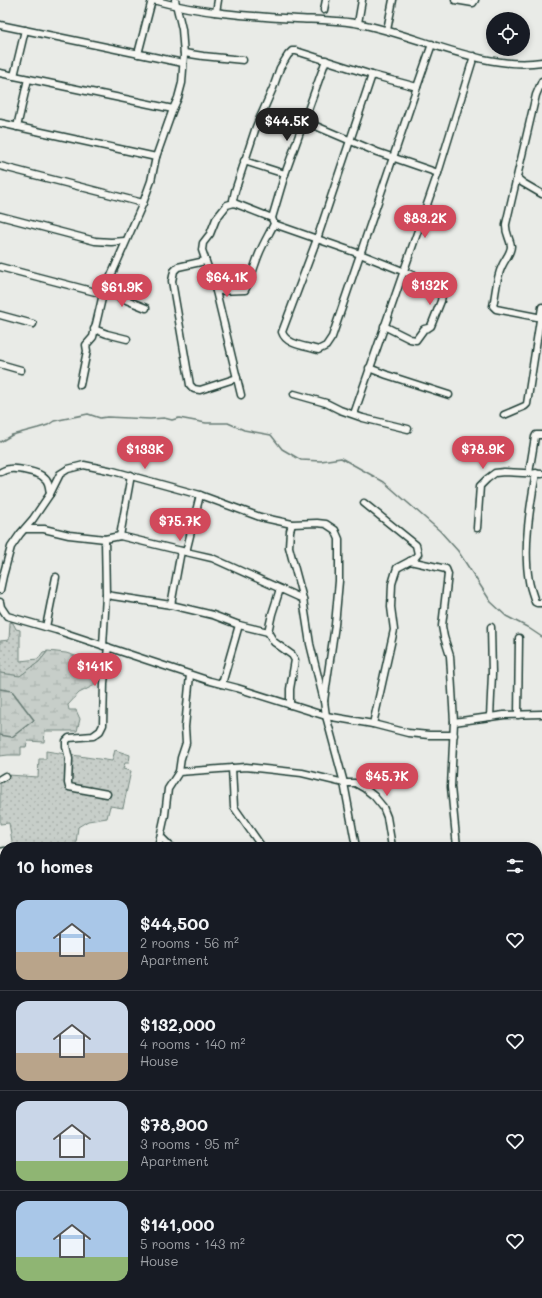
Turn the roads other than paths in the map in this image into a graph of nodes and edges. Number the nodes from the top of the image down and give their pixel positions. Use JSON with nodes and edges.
{"nodes":[{"id":1,"x":153,"y":0,"type":"edge"},
{"id":2,"x":218,"y":0,"type":"edge"},
{"id":3,"x":326,"y":0,"type":"edge"},
{"id":4,"x":362,"y":0,"type":"edge"},
{"id":5,"x":393,"y":0,"type":"edge"},
{"id":6,"x":455,"y":0,"type":"edge"},
{"id":7,"x":475,"y":0,"type":"edge"},
{"id":8,"x":176,"y":3,"type":"edge"},
{"id":9,"x":324,"y":10,"type":"dead end"},
{"id":10,"x":216,"y":12,"type":"junction"},
{"id":11,"x":358,"y":23,"type":"junction"},
{"id":12,"x":0,"y":25,"type":"edge"},
{"id":13,"x":25,"y":30,"type":"junction"},
{"id":14,"x":387,"y":30,"type":"junction"},
{"id":15,"x":432,"y":44,"type":"junction"},
{"id":16,"x":184,"y":53,"type":"junction"},
{"id":17,"x":138,"y":54,"type":"junction"},
{"id":18,"x":474,"y":56,"type":"junction"},
{"id":19,"x":243,"y":60,"type":"dead end"},
{"id":20,"x":326,"y":60,"type":"junction"},
{"id":21,"x":542,"y":62,"type":"edge"},
{"id":22,"x":183,"y":63,"type":"junction"},
{"id":23,"x":0,"y":73,"type":"edge"},
{"id":24,"x":372,"y":75,"type":"junction"},
{"id":25,"x":14,"y":76,"type":"junction"},
{"id":26,"x":28,"y":79,"type":"junction"},
{"id":27,"x":542,"y":81,"type":"edge"},
{"id":28,"x":416,"y":87,"type":"junction"},
{"id":29,"x":540,"y":88,"type":"edge"},
{"id":30,"x":173,"y":109,"type":"junction"},
{"id":31,"x":304,"y":121,"type":"junction"},
{"id":32,"x":0,"y":123,"type":"edge"},
{"id":33,"x":17,"y":127,"type":"junction"},
{"id":34,"x":349,"y":141,"type":"junction"},
{"id":35,"x":156,"y":157,"type":"junction"},
{"id":36,"x":392,"y":157,"type":"junction"},
{"id":37,"x":244,"y":161,"type":"junction"},
{"id":38,"x":0,"y":166,"type":"edge"},
{"id":39,"x":438,"y":173,"type":"junction"},
{"id":40,"x":285,"y":174,"type":"junction"},
{"id":41,"x":516,"y":178,"type":"junction"},
{"id":42,"x":523,"y":183,"type":"junction"},
{"id":43,"x":514,"y":188,"type":"junction"},
{"id":44,"x":542,"y":194,"type":"edge"},
{"id":45,"x":234,"y":203,"type":"junction"},
{"id":46,"x":143,"y":204,"type":"junction"},
{"id":47,"x":0,"y":216,"type":"edge"},
{"id":48,"x":272,"y":218,"type":"junction"},
{"id":49,"x":274,"y":224,"type":"junction"},
{"id":50,"x":317,"y":239,"type":"junction"},
{"id":51,"x":126,"y":241,"type":"junction"},
{"id":52,"x":360,"y":254,"type":"junction"},
{"id":53,"x":205,"y":261,"type":"junction"},
{"id":54,"x":0,"y":267,"type":"edge"},
{"id":55,"x":404,"y":272,"type":"junction"},
{"id":56,"x":216,"y":291,"type":"junction"},
{"id":57,"x":103,"y":294,"type":"junction"},
{"id":58,"x":542,"y":306,"type":"edge"},
{"id":59,"x":146,"y":308,"type":"dead end"},
{"id":60,"x":0,"y":315,"type":"edge"},
{"id":61,"x":541,"y":317,"type":"edge"},
{"id":62,"x":33,"y":324,"type":"dead end"},
{"id":63,"x":384,"y":326,"type":"junction"},
{"id":64,"x":94,"y":329,"type":"junction"},
{"id":65,"x":127,"y":339,"type":"dead end"},
{"id":66,"x":0,"y":364,"type":"edge"},
{"id":67,"x":369,"y":368,"type":"junction"},
{"id":68,"x":21,"y":370,"type":"dead end"},
{"id":69,"x":237,"y":378,"type":"junction"},
{"id":70,"x":80,"y":385,"type":"dead end"},
{"id":71,"x":294,"y":394,"type":"dead end"},
{"id":72,"x":242,"y":395,"type":"dead end"},
{"id":73,"x":449,"y":395,"type":"dead end"},
{"id":74,"x":354,"y":414,"type":"junction"},
{"id":75,"x":504,"y":415,"type":"dead end"},
{"id":76,"x":408,"y":429,"type":"dead end"},
{"id":77,"x":542,"y":435,"type":"edge"},
{"id":78,"x":1,"y":472,"type":"edge"},
{"id":79,"x":536,"y":473,"type":"edge"},
{"id":80,"x":131,"y":475,"type":"junction"},
{"id":81,"x":50,"y":494,"type":"junction"},
{"id":82,"x":200,"y":495,"type":"junction"},
{"id":83,"x":364,"y":502,"type":"dead end"},
{"id":84,"x":33,"y":520,"type":"junction"},
{"id":85,"x":292,"y":524,"type":"junction"},
{"id":86,"x":477,"y":528,"type":"dead end"},
{"id":87,"x":25,"y":529,"type":"junction"},
{"id":88,"x":44,"y":529,"type":"junction"},
{"id":89,"x":120,"y":536,"type":"junction"},
{"id":90,"x":105,"y":538,"type":"junction"},
{"id":91,"x":184,"y":552,"type":"junction"},
{"id":92,"x":410,"y":561,"type":"junction"},
{"id":93,"x":1,"y":576,"type":"edge"},
{"id":94,"x":56,"y":577,"type":"dead end"},
{"id":95,"x":280,"y":589,"type":"junction"},
{"id":96,"x":0,"y":590,"type":"edge"},
{"id":97,"x":106,"y":595,"type":"junction"},
{"id":98,"x":303,"y":599,"type":"junction"},
{"id":99,"x":0,"y":602,"type":"edge"},
{"id":100,"x":542,"y":603,"type":"edge"},
{"id":101,"x":171,"y":605,"type":"junction"},
{"id":102,"x":238,"y":625,"type":"junction"},
{"id":103,"x":46,"y":627,"type":"junction"},
{"id":104,"x":491,"y":627,"type":"dead end"},
{"id":105,"x":268,"y":632,"type":"junction"},
{"id":106,"x":520,"y":638,"type":"dead end"},
{"id":107,"x":106,"y":647,"type":"junction"},
{"id":108,"x":190,"y":675,"type":"junction"},
{"id":109,"x":222,"y":684,"type":"junction"},
{"id":110,"x":324,"y":701,"type":"junction"},
{"id":111,"x":290,"y":705,"type":"junction"},
{"id":112,"x":542,"y":714,"type":"edge"},
{"id":113,"x":518,"y":715,"type":"junction"},
{"id":114,"x":326,"y":716,"type":"junction"},
{"id":115,"x":490,"y":717,"type":"junction"},
{"id":116,"x":454,"y":722,"type":"junction"},
{"id":117,"x":373,"y":724,"type":"junction"},
{"id":118,"x":454,"y":735,"type":"junction"},
{"id":119,"x":232,"y":768,"type":"junction"},
{"id":120,"x":179,"y":772,"type":"junction"},
{"id":121,"x":344,"y":783,"type":"junction"},
{"id":122,"x":107,"y":794,"type":"dead end"},
{"id":123,"x":161,"y":837,"type":"junction"},
{"id":124,"x":160,"y":842,"type":"edge"},
{"id":125,"x":166,"y":842,"type":"edge"},
{"id":126,"x":258,"y":842,"type":"edge"},
{"id":127,"x":355,"y":842,"type":"edge"},
{"id":128,"x":391,"y":842,"type":"edge"},
{"id":129,"x":456,"y":842,"type":"edge"}],
"edges":[{"from":1,"to":8,"type":"street"},
{"from":1,"to":17,"type":"street"},
{"from":2,"to":10,"type":"street"},
{"from":3,"to":9,"type":"street"},
{"from":4,"to":11,"type":"street"},
{"from":5,"to":14,"type":"street"},
{"from":6,"to":7,"type":"street"},
{"from":8,"to":10,"type":"street"},
{"from":8,"to":16,"type":"street"},
{"from":10,"to":11,"type":"street"},
{"from":11,"to":14,"type":"street"},
{"from":12,"to":13,"type":"street"},
{"from":13,"to":17,"type":"street"},
{"from":13,"to":25,"type":"street"},
{"from":14,"to":15,"type":"street"},
{"from":15,"to":18,"type":"street"},
{"from":15,"to":28,"type":"street"},
{"from":16,"to":19,"type":"street"},
{"from":16,"to":22,"type":"street"},
{"from":17,"to":22,"type":"street"},
{"from":18,"to":21,"type":"street"},
{"from":18,"to":39,"type":"street"},
{"from":20,"to":24,"type":"street"},
{"from":20,"to":31,"type":"street"},
{"from":20,"to":37,"type":"street"},
{"from":22,"to":30,"type":"street"},
{"from":23,"to":25,"type":"street"},
{"from":24,"to":28,"type":"street"},
{"from":24,"to":34,"type":"street"},
{"from":25,"to":26,"type":"street"},
{"from":26,"to":30,"type":"street"},
{"from":26,"to":33,"type":"street"},
{"from":27,"to":29,"type":"street"},
{"from":28,"to":36,"type":"street"},
{"from":29,"to":41,"type":"street"},
{"from":30,"to":35,"type":"street"},
{"from":31,"to":34,"type":"street"},
{"from":31,"to":40,"type":"street"},
{"from":32,"to":33,"type":"street"},
{"from":33,"to":35,"type":"street"},
{"from":34,"to":36,"type":"street"},
{"from":34,"to":50,"type":"street"},
{"from":35,"to":46,"type":"street"},
{"from":36,"to":39,"type":"street"},
{"from":36,"to":52,"type":"street"},
{"from":37,"to":40,"type":"street"},
{"from":37,"to":45,"type":"street"},
{"from":38,"to":46,"type":"street"},
{"from":39,"to":55,"type":"street"},
{"from":40,"to":48,"type":"street"},
{"from":41,"to":42,"type":"street"},
{"from":41,"to":43,"type":"street"},
{"from":42,"to":43,"type":"street"},
{"from":42,"to":44,"type":"street"},
{"from":43,"to":61,"type":"street"},
{"from":45,"to":48,"type":"street"},
{"from":45,"to":53,"type":"street"},
{"from":46,"to":51,"type":"street"},
{"from":47,"to":51,"type":"street"},
{"from":48,"to":49,"type":"street"},
{"from":49,"to":50,"type":"street"},
{"from":49,"to":56,"type":"street"},
{"from":50,"to":52,"type":"street"},
{"from":50,"to":52,"type":"street"},
{"from":51,"to":57,"type":"street"},
{"from":52,"to":55,"type":"street"},
{"from":53,"to":56,"type":"street"},
{"from":53,"to":69,"type":"street"},
{"from":54,"to":57,"type":"street"},
{"from":55,"to":63,"type":"street"},
{"from":55,"to":63,"type":"street"},
{"from":56,"to":69,"type":"street"},
{"from":57,"to":59,"type":"street"},
{"from":57,"to":64,"type":"street"},
{"from":58,"to":61,"type":"street"},
{"from":60,"to":62,"type":"street"},
{"from":61,"to":75,"type":"street"},
{"from":63,"to":67,"type":"street"},
{"from":64,"to":65,"type":"street"},
{"from":64,"to":70,"type":"street"},
{"from":66,"to":68,"type":"street"},
{"from":67,"to":73,"type":"street"},
{"from":67,"to":74,"type":"street"},
{"from":69,"to":72,"type":"street"},
{"from":71,"to":74,"type":"street"},
{"from":74,"to":76,"type":"street"},
{"from":77,"to":79,"type":"street"},
{"from":78,"to":81,"type":"street"},
{"from":79,"to":86,"type":"street"},
{"from":79,"to":100,"type":"street"},
{"from":80,"to":81,"type":"street"},
{"from":80,"to":82,"type":"street"},
{"from":80,"to":89,"type":"street"},
{"from":81,"to":84,"type":"street"},
{"from":82,"to":85,"type":"street"},
{"from":82,"to":91,"type":"street"},
{"from":83,"to":92,"type":"street"},
{"from":84,"to":87,"type":"street"},
{"from":84,"to":88,"type":"street"},
{"from":85,"to":98,"type":"street"},
{"from":85,"to":110,"type":"street"},
{"from":87,"to":88,"type":"street"},
{"from":87,"to":93,"type":"street"},
{"from":88,"to":90,"type":"street"},
{"from":89,"to":90,"type":"street"},
{"from":89,"to":91,"type":"street"},
{"from":90,"to":97,"type":"street"},
{"from":91,"to":95,"type":"street"},
{"from":91,"to":101,"type":"street"},
{"from":92,"to":116,"type":"street"},
{"from":92,"to":117,"type":"street"},
{"from":93,"to":96,"type":"street"},
{"from":94,"to":103,"type":"street"},
{"from":95,"to":98,"type":"street"},
{"from":95,"to":105,"type":"street"},
{"from":97,"to":101,"type":"street"},
{"from":97,"to":107,"type":"street"},
{"from":98,"to":110,"type":"street"},
{"from":99,"to":103,"type":"street"},
{"from":101,"to":102,"type":"street"},
{"from":102,"to":105,"type":"street"},
{"from":102,"to":109,"type":"street"},
{"from":103,"to":107,"type":"street"},
{"from":104,"to":115,"type":"street"},
{"from":105,"to":111,"type":"street"},
{"from":106,"to":113,"type":"street"},
{"from":107,"to":108,"type":"street"},
{"from":107,"to":122,"type":"street"},
{"from":108,"to":109,"type":"street"},
{"from":108,"to":120,"type":"street"},
{"from":109,"to":111,"type":"street"},
{"from":110,"to":114,"type":"street"},
{"from":111,"to":114,"type":"street"},
{"from":112,"to":113,"type":"street"},
{"from":113,"to":115,"type":"street"},
{"from":114,"to":117,"type":"street"},
{"from":114,"to":121,"type":"street"},
{"from":115,"to":116,"type":"street"},
{"from":116,"to":118,"type":"street"},
{"from":117,"to":118,"type":"street"},
{"from":118,"to":129,"type":"street"},
{"from":119,"to":120,"type":"street"},
{"from":119,"to":121,"type":"street"},
{"from":119,"to":126,"type":"street"},
{"from":120,"to":123,"type":"street"},
{"from":121,"to":127,"type":"street"},
{"from":121,"to":128,"type":"street"},
{"from":123,"to":124,"type":"street"},
{"from":123,"to":125,"type":"street"}]}
